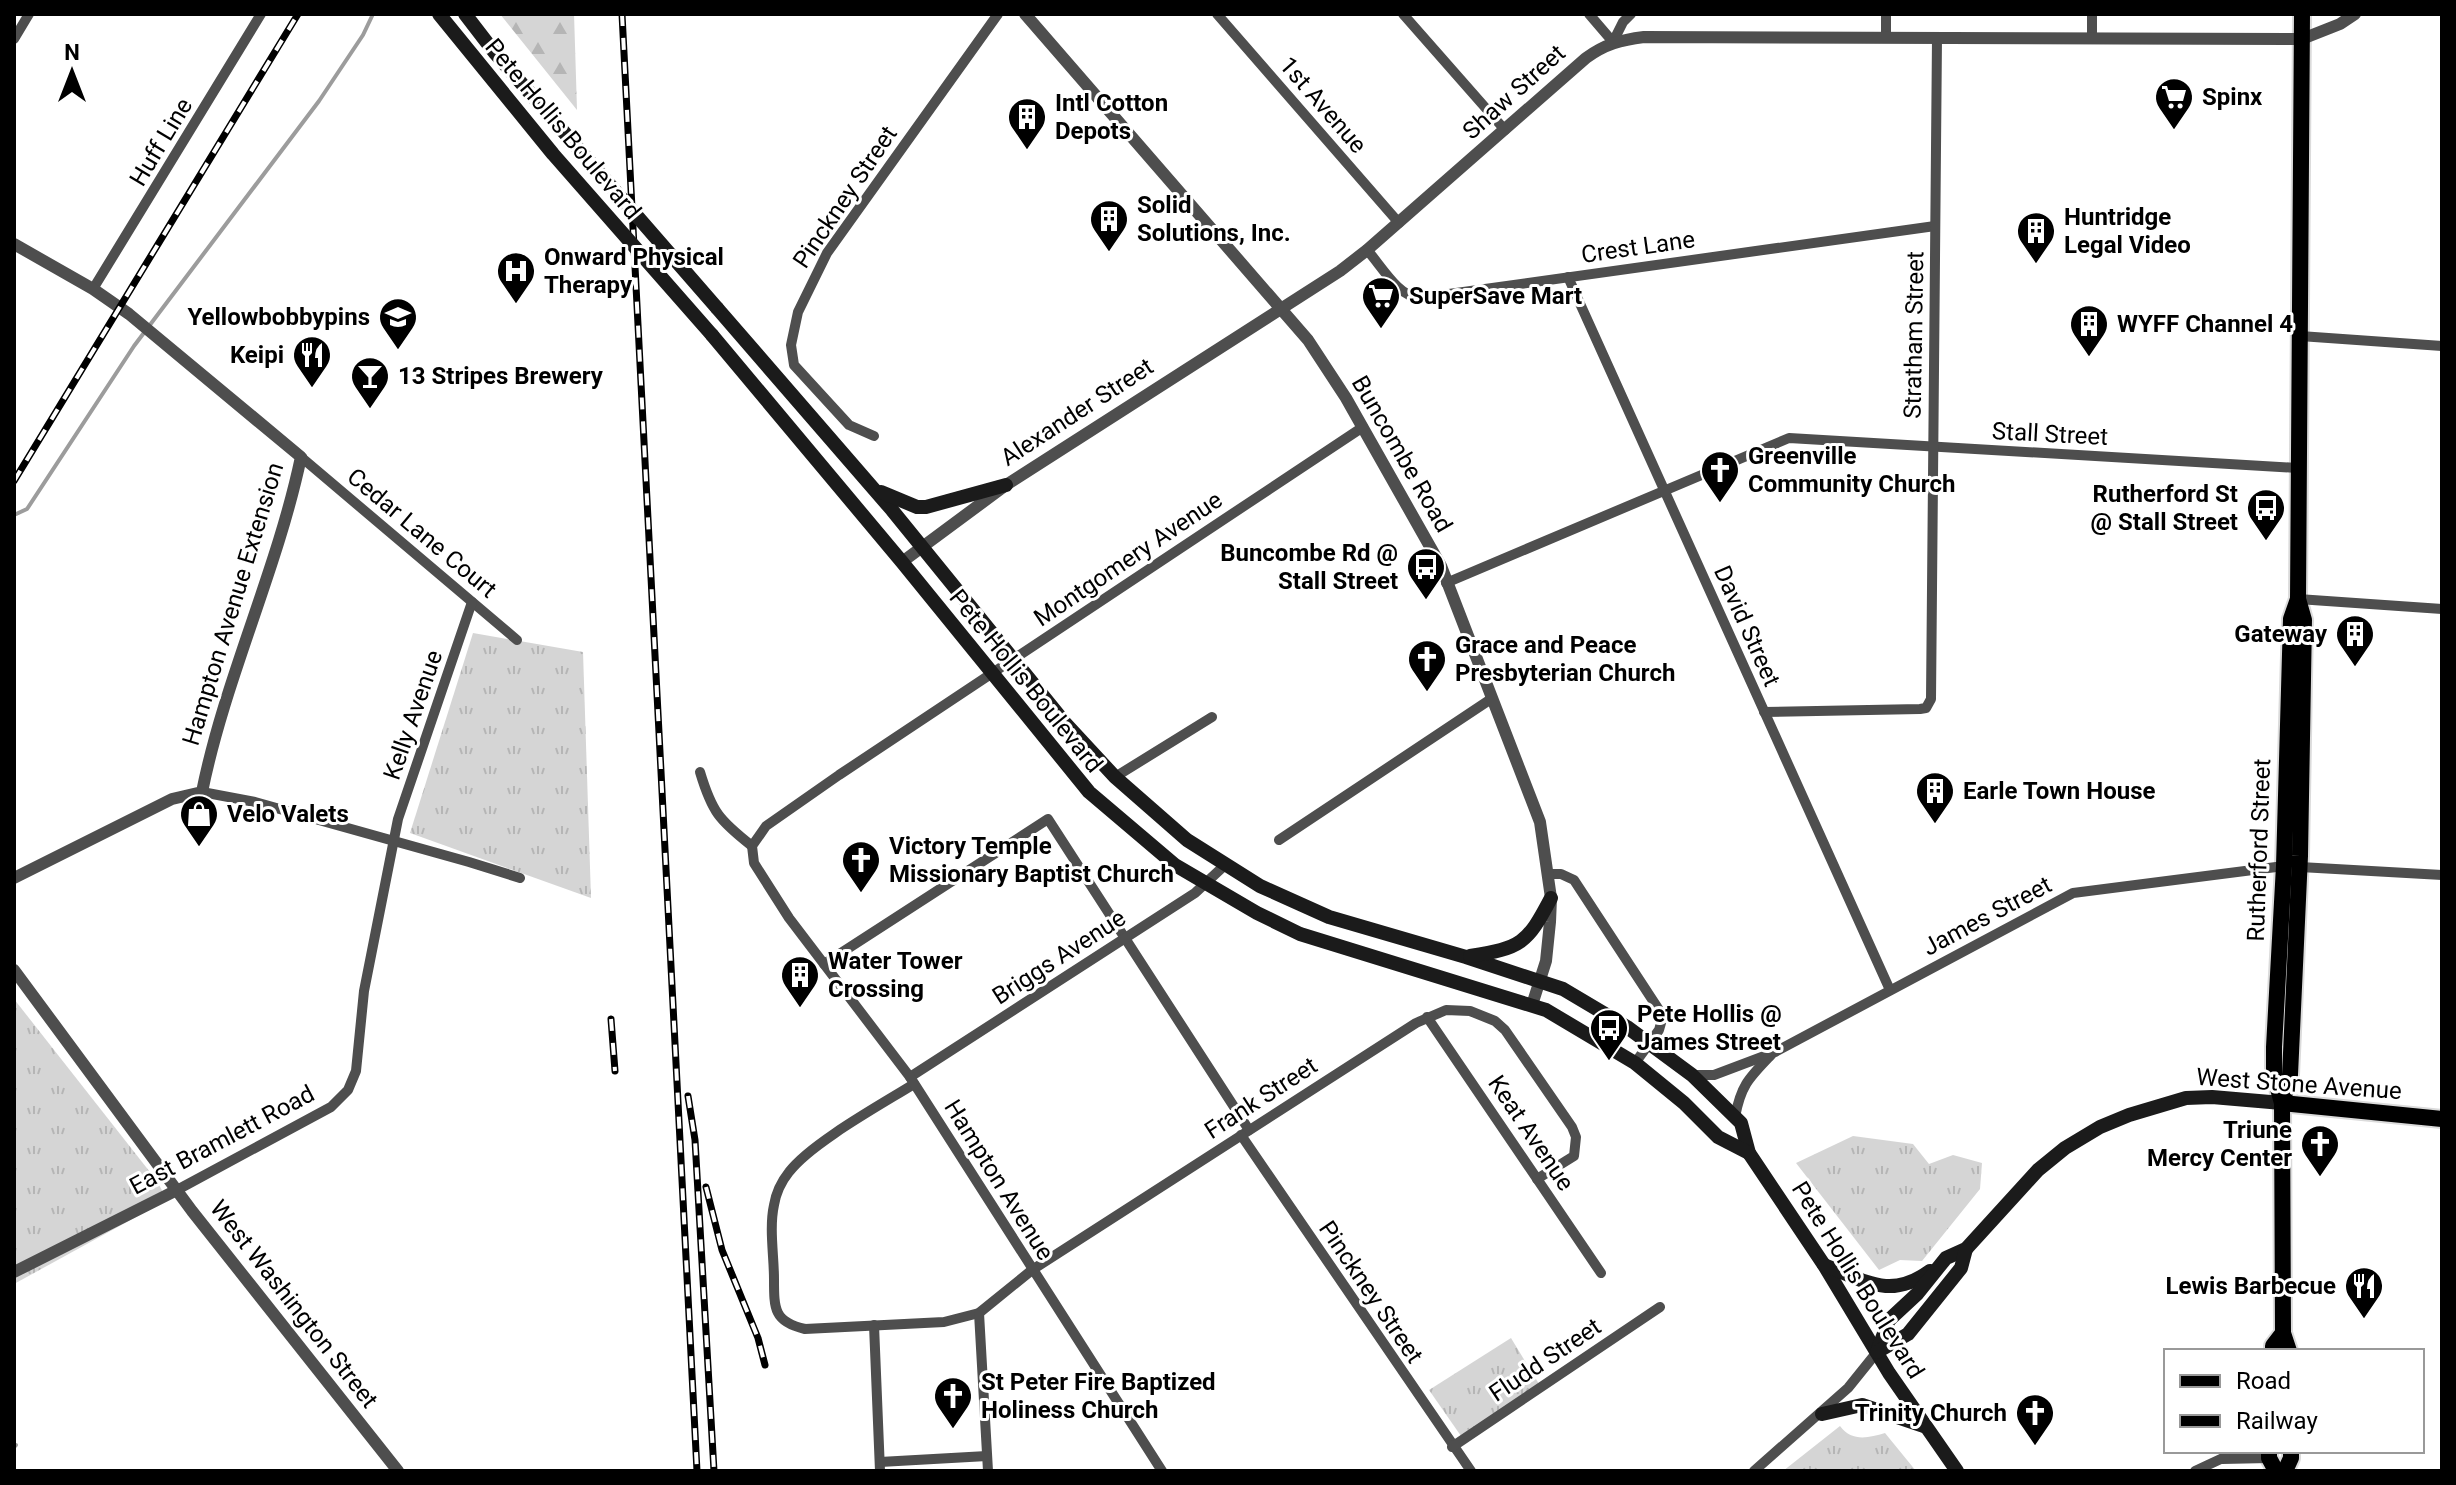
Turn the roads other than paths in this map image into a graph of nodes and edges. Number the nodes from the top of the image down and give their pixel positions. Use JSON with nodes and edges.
{"nodes":[{"id":1,"x":29,"y":14,"type":"edge"},
{"id":2,"x":261,"y":14,"type":"edge"},
{"id":3,"x":439,"y":14,"type":"edge"},
{"id":4,"x":465,"y":14,"type":"edge"},
{"id":5,"x":998,"y":14,"type":"edge"},
{"id":6,"x":1025,"y":14,"type":"edge"},
{"id":7,"x":1217,"y":14,"type":"edge"},
{"id":8,"x":1403,"y":14,"type":"edge"},
{"id":9,"x":1589,"y":14,"type":"edge"},
{"id":10,"x":1631,"y":14,"type":"edge"},
{"id":11,"x":1886,"y":14,"type":"edge"},
{"id":12,"x":2092,"y":14,"type":"edge"},
{"id":13,"x":2302,"y":14,"type":"edge"},
{"id":14,"x":2355,"y":14,"type":"edge"},
{"id":15,"x":1886,"y":38,"type":"junction"},
{"id":16,"x":1937,"y":38,"type":"junction"},
{"id":17,"x":14,"y":39,"type":"edge"},
{"id":18,"x":2092,"y":39,"type":"junction"},
{"id":19,"x":2302,"y":39,"type":"junction"},
{"id":20,"x":1613,"y":42,"type":"junction"},
{"id":21,"x":1505,"y":130,"type":"junction"},
{"id":22,"x":1399,"y":223,"type":"junction"},
{"id":23,"x":1935,"y":226,"type":"junction"},
{"id":24,"x":14,"y":244,"type":"edge"},
{"id":25,"x":1367,"y":250,"type":"junction"},
{"id":26,"x":1568,"y":277,"type":"junction"},
{"id":27,"x":93,"y":289,"type":"junction"},
{"id":28,"x":1283,"y":309,"type":"junction"},
{"id":29,"x":2300,"y":336,"type":"junction"},
{"id":30,"x":2442,"y":346,"type":"edge"},
{"id":31,"x":1363,"y":427,"type":"junction"},
{"id":32,"x":874,"y":436,"type":"dead end"},
{"id":33,"x":1933,"y":447,"type":"junction"},
{"id":34,"x":301,"y":457,"type":"junction"},
{"id":35,"x":2297,"y":468,"type":"junction"},
{"id":36,"x":870,"y":485,"type":"junction"},
{"id":37,"x":1006,"y":485,"type":"junction"},
{"id":38,"x":1664,"y":491,"type":"junction"},
{"id":39,"x":921,"y":547,"type":"junction"},
{"id":40,"x":902,"y":562,"type":"junction"},
{"id":41,"x":1446,"y":583,"type":"junction"},
{"id":42,"x":2298,"y":599,"type":"junction"},
{"id":43,"x":472,"y":602,"type":"junction"},
{"id":44,"x":2442,"y":609,"type":"edge"},
{"id":45,"x":517,"y":640,"type":"dead end"},
{"id":46,"x":1012,"y":660,"type":"junction"},
{"id":47,"x":991,"y":674,"type":"junction"},
{"id":48,"x":1491,"y":699,"type":"junction"},
{"id":49,"x":1764,"y":712,"type":"junction"},
{"id":50,"x":1212,"y":717,"type":"dead end"},
{"id":51,"x":700,"y":772,"type":"dead end"},
{"id":52,"x":1115,"y":777,"type":"junction"},
{"id":53,"x":202,"y":792,"type":"junction"},
{"id":54,"x":1279,"y":840,"type":"dead end"},
{"id":55,"x":393,"y":841,"type":"junction"},
{"id":56,"x":752,"y":846,"type":"junction"},
{"id":57,"x":1225,"y":865,"type":"junction"},
{"id":58,"x":2292,"y":866,"type":"junction"},
{"id":59,"x":1548,"y":874,"type":"junction"},
{"id":60,"x":2442,"y":875,"type":"edge"},
{"id":61,"x":14,"y":878,"type":"edge"},
{"id":62,"x":520,"y":878,"type":"dead end"},
{"id":63,"x":1206,"y":884,"type":"junction"},
{"id":64,"x":1551,"y":898,"type":"junction"},
{"id":65,"x":1124,"y":939,"type":"junction"},
{"id":66,"x":1466,"y":957,"type":"junction"},
{"id":67,"x":824,"y":964,"type":"junction"},
{"id":68,"x":14,"y":970,"type":"edge"},
{"id":69,"x":1541,"y":981,"type":"junction"},
{"id":70,"x":1890,"y":990,"type":"junction"},
{"id":71,"x":1532,"y":1005,"type":"junction"},
{"id":72,"x":1427,"y":1017,"type":"junction"},
{"id":73,"x":1650,"y":1043,"type":"junction"},
{"id":74,"x":1775,"y":1052,"type":"junction"},
{"id":75,"x":1635,"y":1063,"type":"junction"},
{"id":76,"x":1692,"y":1075,"type":"junction"},
{"id":77,"x":912,"y":1080,"type":"junction"},
{"id":78,"x":2282,"y":1103,"type":"junction"},
{"id":79,"x":1735,"y":1117,"type":"junction"},
{"id":80,"x":2442,"y":1119,"type":"edge"},
{"id":81,"x":1245,"y":1132,"type":"junction"},
{"id":82,"x":1749,"y":1153,"type":"junction"},
{"id":83,"x":1537,"y":1179,"type":"junction"},
{"id":84,"x":177,"y":1190,"type":"junction"},
{"id":85,"x":1966,"y":1249,"type":"junction"},
{"id":86,"x":1946,"y":1258,"type":"junction"},
{"id":87,"x":1824,"y":1265,"type":"junction"},
{"id":88,"x":1032,"y":1270,"type":"junction"},
{"id":89,"x":14,"y":1272,"type":"edge"},
{"id":90,"x":1601,"y":1273,"type":"dead end"},
{"id":91,"x":1660,"y":1307,"type":"dead end"},
{"id":92,"x":979,"y":1313,"type":"junction"},
{"id":93,"x":874,"y":1325,"type":"junction"},
{"id":94,"x":2283,"y":1333,"type":"junction"},
{"id":95,"x":2273,"y":1349,"type":"edge"},
{"id":96,"x":2288,"y":1349,"type":"edge"},
{"id":97,"x":1877,"y":1352,"type":"junction"},
{"id":98,"x":1822,"y":1414,"type":"junction"},
{"id":99,"x":1924,"y":1426,"type":"junction"},
{"id":100,"x":1452,"y":1447,"type":"junction"},
{"id":101,"x":2230,"y":1453,"type":"edge"},
{"id":102,"x":987,"y":1456,"type":"junction"},
{"id":103,"x":2222,"y":1459,"type":"junction"},
{"id":104,"x":2271,"y":1460,"type":"edge"},
{"id":105,"x":1770,"y":1466,"type":"edge"},
{"id":106,"x":880,"y":1467,"type":"edge"},
{"id":107,"x":398,"y":1471,"type":"edge"},
{"id":108,"x":988,"y":1471,"type":"edge"},
{"id":109,"x":1162,"y":1471,"type":"edge"},
{"id":110,"x":1471,"y":1471,"type":"edge"},
{"id":111,"x":1754,"y":1471,"type":"edge"},
{"id":112,"x":1957,"y":1471,"type":"edge"},
{"id":113,"x":2195,"y":1471,"type":"edge"}],
"edges":[{"from":1,"to":17,"type":"street"},
{"from":2,"to":27,"type":"street","name":"Huff Line"},
{"from":3,"to":40,"type":"main road","name":"Pete Hollis Boulevard","bridge":true},
{"from":4,"to":36,"type":"main road","name":"Pete Hollis Boulevard","bridge":true},
{"from":5,"to":32,"type":"street","name":"Pinckney Street"},
{"from":6,"to":28,"type":"street","name":"Buncombe Road"},
{"from":7,"to":22,"type":"street","name":"1st Avenue"},
{"from":8,"to":21,"type":"street"},
{"from":9,"to":20,"type":"street"},
{"from":10,"to":20,"type":"street"},
{"from":11,"to":15,"type":"street"},
{"from":12,"to":18,"type":"street"},
{"from":13,"to":19,"type":"main road","name":"Rutherford Street"},
{"from":14,"to":19,"type":"street"},
{"from":15,"to":16,"type":"street","name":"Shaw Street"},
{"from":15,"to":20,"type":"street","name":"Shaw Street"},
{"from":16,"to":18,"type":"street","name":"Shaw Street"},
{"from":16,"to":23,"type":"street","name":"Stratham Street"},
{"from":18,"to":19,"type":"street","name":"Shaw Street"},
{"from":19,"to":29,"type":"main road","name":"Rutherford Street"},
{"from":20,"to":21,"type":"street","name":"Shaw Street"},
{"from":21,"to":22,"type":"street","name":"Shaw Street"},
{"from":22,"to":25,"type":"street","name":"Shaw Street"},
{"from":23,"to":26,"type":"street","name":"Crest Lane"},
{"from":23,"to":33,"type":"street","name":"Stratham Street"},
{"from":24,"to":27,"type":"street","name":"Hampton Avenue Extension"},
{"from":25,"to":26,"type":"street","name":"Crest Lane"},
{"from":25,"to":28,"type":"street","name":"Shaw Street"},
{"from":26,"to":38,"type":"street","name":"David Street"},
{"from":27,"to":34,"type":"street","name":"Hampton Avenue Extension"},
{"from":28,"to":31,"type":"street","name":"Buncombe Road"},
{"from":28,"to":37,"type":"street","name":"Alexander Street"},
{"from":29,"to":30,"type":"street"},
{"from":29,"to":35,"type":"main road","name":"Rutherford Street"},
{"from":31,"to":41,"type":"street","name":"Buncombe Road"},
{"from":31,"to":46,"type":"street","name":"Montgomery Avenue"},
{"from":33,"to":35,"type":"street","name":"Stall Street"},
{"from":33,"to":38,"type":"street","name":"Stall Street"},
{"from":33,"to":49,"type":"street","name":"Stratham Street"},
{"from":34,"to":43,"type":"street","name":"Cedar Lane Court"},
{"from":34,"to":53,"type":"street","name":"Hampton Avenue Extension"},
{"from":35,"to":42,"type":"main road","name":"Rutherford Street"},
{"from":36,"to":37,"type":"main road"},
{"from":36,"to":39,"type":"main road","name":"Pete Hollis Boulevard"},
{"from":37,"to":39,"type":"street","name":"Alexander Street"},
{"from":38,"to":41,"type":"street","name":"Stall Street"},
{"from":38,"to":49,"type":"street","name":"David Street"},
{"from":39,"to":40,"type":"street","name":"Alexander Street"},
{"from":39,"to":46,"type":"main road","name":"Pete Hollis Boulevard"},
{"from":40,"to":47,"type":"main road","name":"Pete Hollis Boulevard"},
{"from":41,"to":48,"type":"street","name":"Buncombe Road"},
{"from":42,"to":44,"type":"street"},
{"from":42,"to":58,"type":"main road","name":"Rutherford Street"},
{"from":43,"to":45,"type":"street","name":"Cedar Lane Court"},
{"from":43,"to":55,"type":"street","name":"Kelly Avenue"},
{"from":46,"to":47,"type":"street","name":"Montgomery Avenue"},
{"from":46,"to":52,"type":"main road","name":"Pete Hollis Boulevard"},
{"from":47,"to":56,"type":"street","name":"Montgomery Avenue"},
{"from":47,"to":63,"type":"main road","name":"Pete Hollis Boulevard"},
{"from":48,"to":54,"type":"street"},
{"from":48,"to":59,"type":"street","name":"Buncombe Road"},
{"from":49,"to":70,"type":"street","name":"David Street"},
{"from":50,"to":52,"type":"street"},
{"from":51,"to":56,"type":"street"},
{"from":52,"to":57,"type":"main road","name":"Pete Hollis Boulevard"},
{"from":53,"to":55,"type":"street"},
{"from":53,"to":61,"type":"street"},
{"from":55,"to":62,"type":"street"},
{"from":55,"to":84,"type":"street","name":"East Bramlett Road"},
{"from":56,"to":67,"type":"street","name":"Hampton Avenue"},
{"from":57,"to":63,"type":"street","name":"Briggs Avenue"},
{"from":57,"to":66,"type":"main road","name":"Pete Hollis Boulevard"},
{"from":58,"to":60,"type":"street","name":"James Street"},
{"from":58,"to":70,"type":"street","name":"James Street"},
{"from":58,"to":78,"type":"main road","name":"Rutherford Street"},
{"from":59,"to":64,"type":"street","name":"Buncombe Road"},
{"from":59,"to":73,"type":"street"},
{"from":63,"to":65,"type":"street","name":"Briggs Avenue"},
{"from":63,"to":71,"type":"main road","name":"Pete Hollis Boulevard"},
{"from":64,"to":66,"type":"main road"},
{"from":64,"to":69,"type":"street","name":"Buncombe Road"},
{"from":65,"to":67,"type":"street","name":"Pinckney Street"},
{"from":65,"to":77,"type":"street","name":"Briggs Avenue"},
{"from":65,"to":81,"type":"street","name":"Pinckney Street"},
{"from":66,"to":69,"type":"main road","name":"Pete Hollis Boulevard"},
{"from":67,"to":77,"type":"street","name":"Hampton Avenue"},
{"from":68,"to":84,"type":"street","name":"West Washington Street"},
{"from":69,"to":71,"type":"street","name":"Buncombe Road"},
{"from":69,"to":73,"type":"main road","name":"Pete Hollis Boulevard"},
{"from":70,"to":74,"type":"street","name":"James Street"},
{"from":71,"to":75,"type":"main road","name":"Pete Hollis Boulevard"},
{"from":72,"to":81,"type":"street","name":"Frank Street"},
{"from":72,"to":83,"type":"street","name":"Keat Avenue"},
{"from":72,"to":83,"type":"street","name":"Frank Street"},
{"from":73,"to":75,"type":"street"},
{"from":73,"to":76,"type":"main road","name":"Pete Hollis Boulevard"},
{"from":74,"to":76,"type":"street","name":"James Street"},
{"from":74,"to":79,"type":"street","name":"James Street"},
{"from":75,"to":82,"type":"main road","name":"Pete Hollis Boulevard"},
{"from":76,"to":79,"type":"main road","name":"Pete Hollis Boulevard"},
{"from":77,"to":88,"type":"street","name":"Hampton Avenue"},
{"from":77,"to":93,"type":"street","name":"Briggs Avenue"},
{"from":78,"to":80,"type":"main road","name":"West Stone Avenue"},
{"from":78,"to":85,"type":"main road","name":"West Stone Avenue"},
{"from":78,"to":94,"type":"main road","name":"Rutherford Street"},
{"from":79,"to":82,"type":"main road","name":"Pete Hollis Boulevard"},
{"from":81,"to":88,"type":"street","name":"Frank Street"},
{"from":81,"to":100,"type":"street","name":"Pinckney Street"},
{"from":82,"to":87,"type":"main road","name":"Pete Hollis Boulevard"},
{"from":83,"to":90,"type":"street","name":"Keat Avenue"},
{"from":84,"to":89,"type":"street","name":"East Bramlett Road"},
{"from":84,"to":107,"type":"street","name":"West Washington Street"},
{"from":85,"to":86,"type":"main road","name":"West Stone Avenue"},
{"from":85,"to":97,"type":"main road","name":"West Stone Avenue"},
{"from":86,"to":87,"type":"main road"},
{"from":86,"to":97,"type":"main road","name":"West Stone Avenue"},
{"from":87,"to":97,"type":"main road","name":"Pete Hollis Boulevard"},
{"from":88,"to":92,"type":"street","name":"Frank Street"},
{"from":88,"to":109,"type":"street","name":"Hampton Avenue"},
{"from":91,"to":100,"type":"street","name":"Fludd Street"},
{"from":92,"to":93,"type":"street","name":"Frank Street"},
{"from":92,"to":102,"type":"street"},
{"from":93,"to":106,"type":"street"},
{"from":94,"to":95,"type":"main road","name":"Rutherford Street"},
{"from":94,"to":96,"type":"main road","name":"Rutherford Street"},
{"from":97,"to":98,"type":"street"},
{"from":97,"to":99,"type":"main road","name":"Pete Hollis Boulevard"},
{"from":98,"to":99,"type":"main road"},
{"from":98,"to":105,"type":"street"},
{"from":99,"to":112,"type":"main road","name":"Pete Hollis Boulevard"},
{"from":100,"to":110,"type":"street","name":"Pinckney Street"},
{"from":101,"to":103,"type":"street"},
{"from":102,"to":106,"type":"street"},
{"from":102,"to":108,"type":"street"},
{"from":103,"to":104,"type":"street"},
{"from":103,"to":113,"type":"street"},
{"from":105,"to":111,"type":"street"}]}
